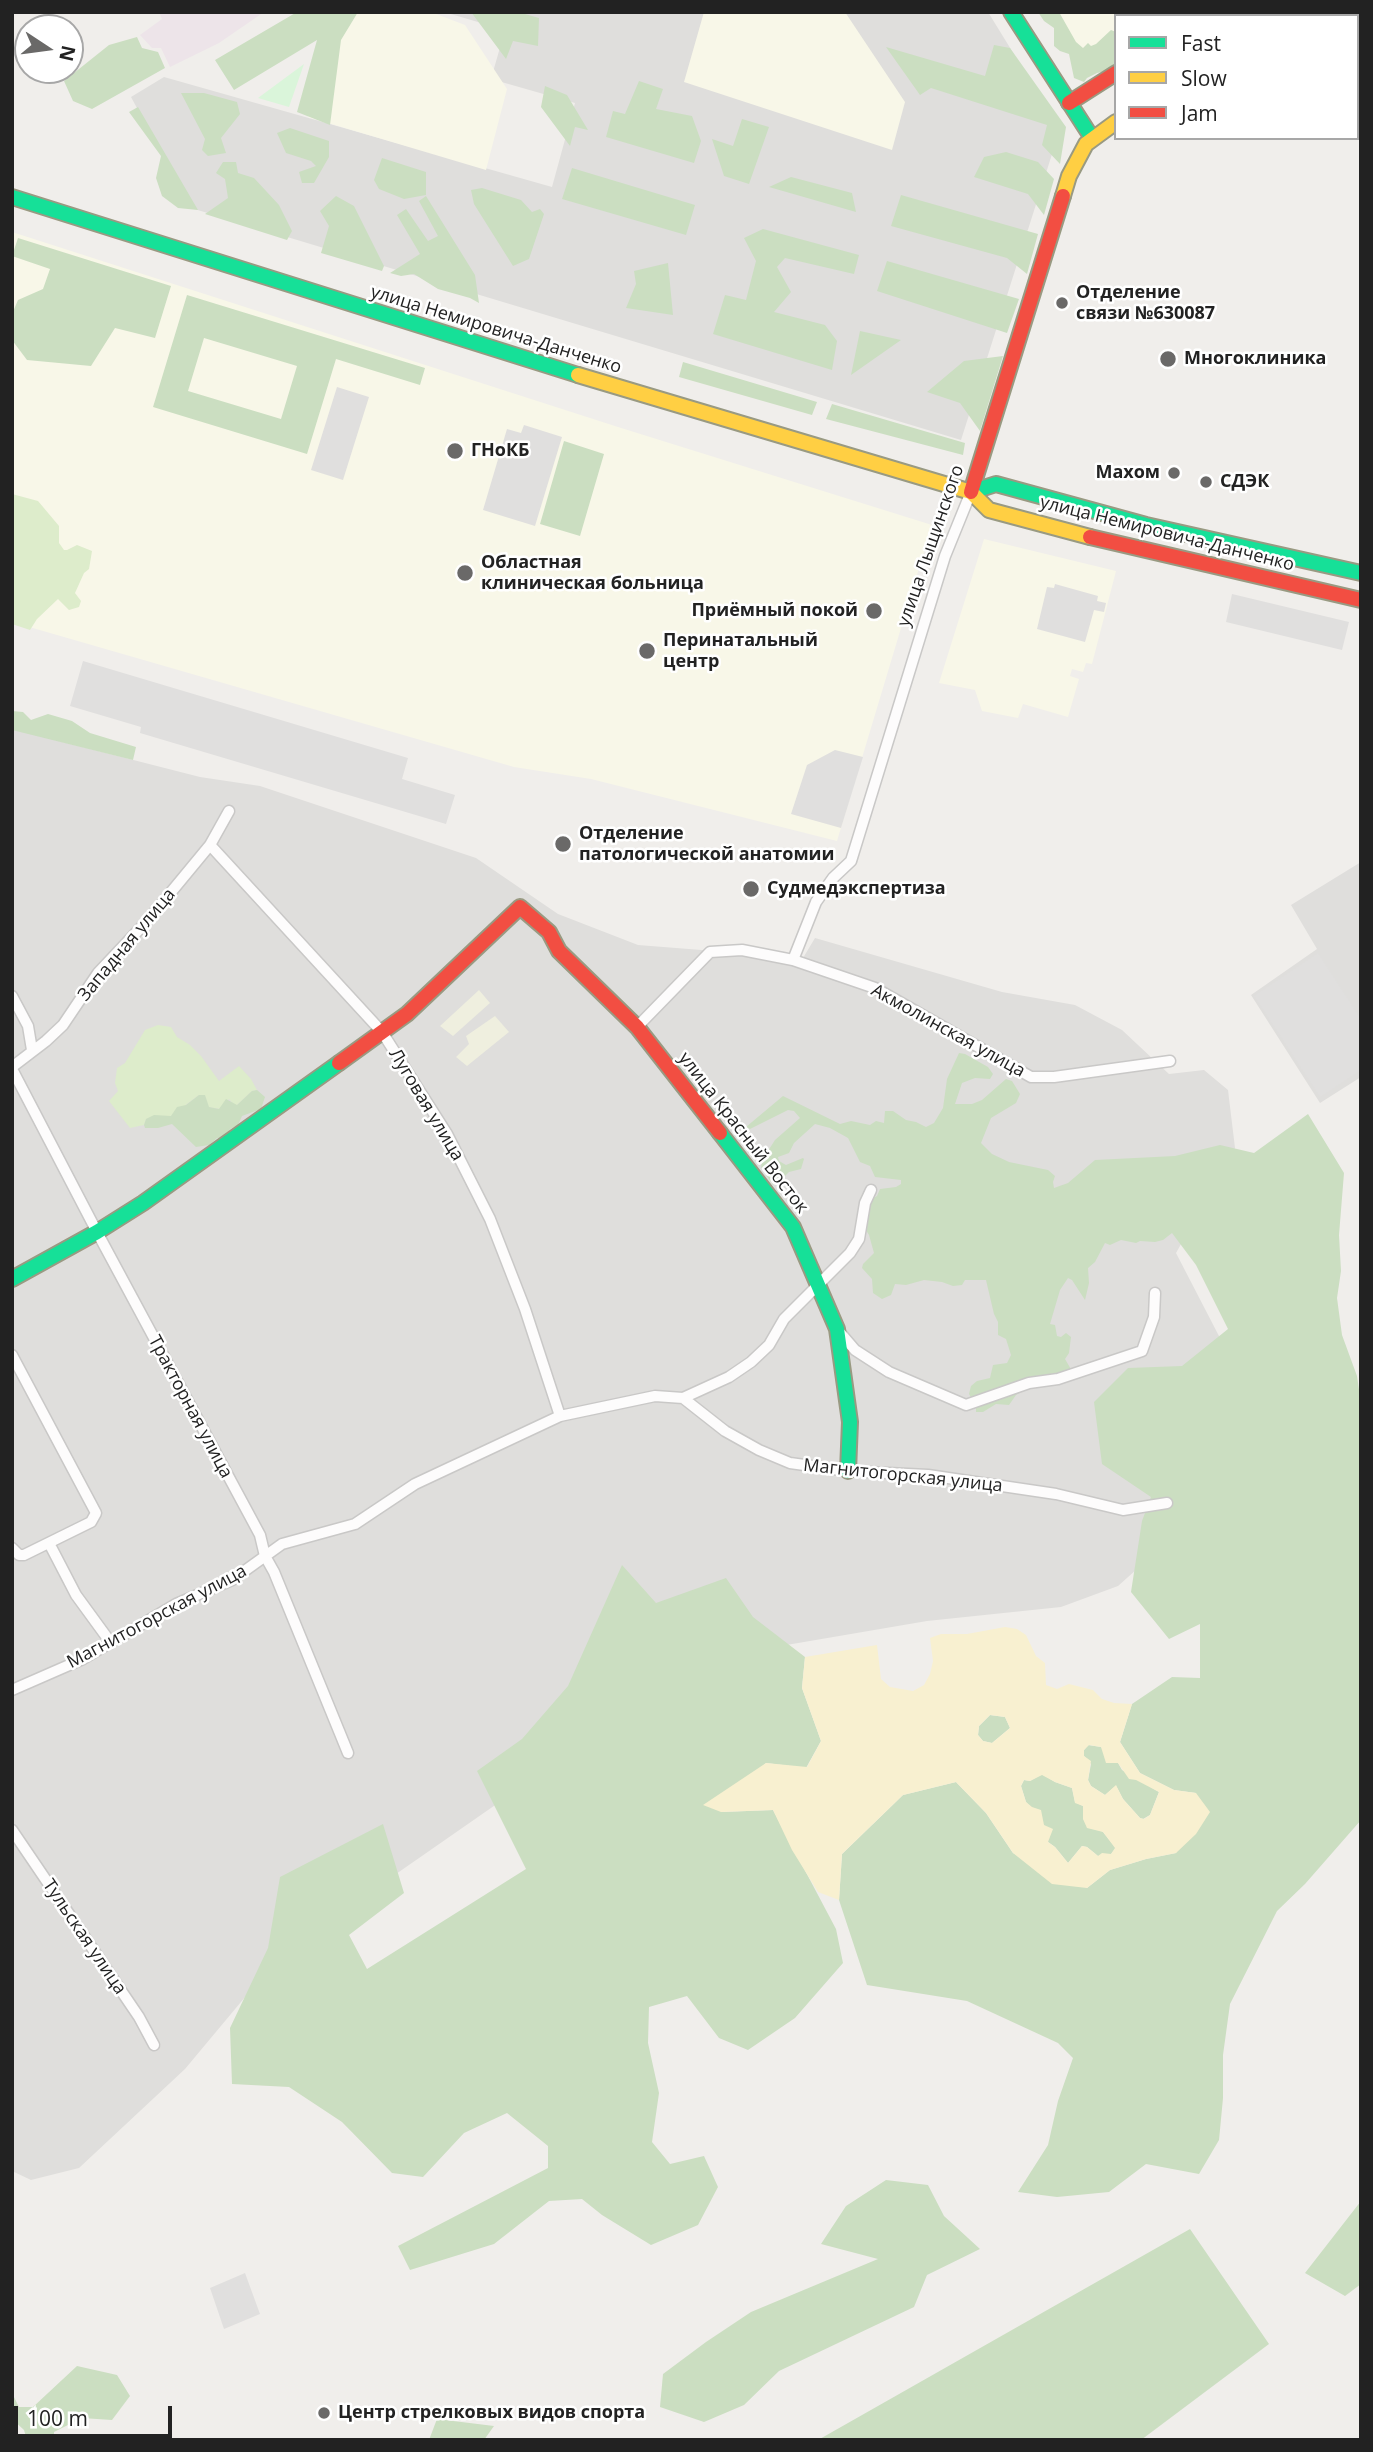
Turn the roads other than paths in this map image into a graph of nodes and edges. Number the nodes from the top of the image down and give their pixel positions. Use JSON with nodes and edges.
{"nodes":[{"id":1,"x":1011,"y":12,"type":"edge"},
{"id":2,"x":1114,"y":74,"type":"edge"},
{"id":3,"x":1069,"y":103,"type":"junction"},
{"id":4,"x":1114,"y":123,"type":"edge"},
{"id":5,"x":1092,"y":138,"type":"junction"},
{"id":6,"x":12,"y":197,"type":"edge"},
{"id":7,"x":971,"y":492,"type":"junction"},
{"id":8,"x":1361,"y":573,"type":"edge"},
{"id":9,"x":1361,"y":600,"type":"edge"},
{"id":10,"x":229,"y":811,"type":"dead end"},
{"id":11,"x":210,"y":845,"type":"junction"},
{"id":12,"x":793,"y":960,"type":"junction"},
{"id":13,"x":12,"y":996,"type":"edge"},
{"id":14,"x":637,"y":1027,"type":"junction"},
{"id":15,"x":382,"y":1032,"type":"junction"},
{"id":16,"x":32,"y":1050,"type":"junction"},
{"id":17,"x":1170,"y":1061,"type":"dead end"},
{"id":18,"x":12,"y":1068,"type":"edge"},
{"id":19,"x":871,"y":1190,"type":"dead end"},
{"id":20,"x":97,"y":1233,"type":"junction"},
{"id":21,"x":12,"y":1279,"type":"edge"},
{"id":22,"x":817,"y":1284,"type":"junction"},
{"id":23,"x":1155,"y":1293,"type":"dead end"},
{"id":24,"x":837,"y":1329,"type":"junction"},
{"id":25,"x":12,"y":1355,"type":"edge"},
{"id":26,"x":683,"y":1398,"type":"junction"},
{"id":27,"x":560,"y":1416,"type":"junction"},
{"id":28,"x":848,"y":1471,"type":"junction"},
{"id":29,"x":1167,"y":1503,"type":"dead end"},
{"id":30,"x":50,"y":1543,"type":"junction"},
{"id":31,"x":12,"y":1548,"type":"edge"},
{"id":32,"x":265,"y":1556,"type":"junction"},
{"id":33,"x":111,"y":1643,"type":"junction"},
{"id":34,"x":12,"y":1690,"type":"edge"},
{"id":35,"x":348,"y":1753,"type":"dead end"},
{"id":36,"x":12,"y":1830,"type":"edge"},
{"id":37,"x":154,"y":2045,"type":"dead end"}],
"edges":[{"from":1,"to":3,"type":"street"},
{"from":2,"to":3,"type":"street"},
{"from":3,"to":5,"type":"street"},
{"from":4,"to":5,"type":"street"},
{"from":5,"to":7,"type":"street","name":"улица Лыщинского"},
{"from":6,"to":7,"type":"street","name":"улица Немировича-Данченко"},
{"from":7,"to":8,"type":"street","name":"улица Немировича-Данченко"},
{"from":7,"to":9,"type":"street","name":"улица Немировича-Данченко"},
{"from":7,"to":12,"type":"street","name":"улица Лыщинского"},
{"from":10,"to":11,"type":"street","name":"Западная улица"},
{"from":11,"to":15,"type":"street","name":"Луговая улица"},
{"from":11,"to":16,"type":"street","name":"Западная улица"},
{"from":12,"to":14,"type":"street","name":"Акмолинская улица"},
{"from":12,"to":17,"type":"street","name":"Акмолинская улица"},
{"from":13,"to":16,"type":"street"},
{"from":14,"to":15,"type":"street","name":"улица Красный Восток"},
{"from":14,"to":22,"type":"street","name":"улица Красный Восток"},
{"from":15,"to":20,"type":"street"},
{"from":15,"to":27,"type":"street","name":"Луговая улица"},
{"from":16,"to":18,"type":"street","name":"Западная улица"},
{"from":18,"to":20,"type":"street","name":"Тракторная улица"},
{"from":19,"to":22,"type":"street"},
{"from":20,"to":21,"type":"street"},
{"from":20,"to":32,"type":"street","name":"Тракторная улица"},
{"from":22,"to":24,"type":"street","name":"улица Красный Восток"},
{"from":22,"to":26,"type":"street"},
{"from":23,"to":24,"type":"street"},
{"from":24,"to":28,"type":"street","name":"улица Красный Восток"},
{"from":25,"to":30,"type":"street"},
{"from":26,"to":27,"type":"street","name":"Магнитогорская улица"},
{"from":26,"to":28,"type":"street","name":"Магнитогорская улица"},
{"from":27,"to":32,"type":"street","name":"Магнитогорская улица"},
{"from":28,"to":29,"type":"street","name":"Магнитогорская улица"},
{"from":30,"to":31,"type":"street"},
{"from":30,"to":33,"type":"street"},
{"from":32,"to":33,"type":"street","name":"Магнитогорская улица"},
{"from":32,"to":35,"type":"street","name":"Тракторная улица"},
{"from":33,"to":34,"type":"street","name":"Магнитогорская улица"},
{"from":36,"to":37,"type":"street","name":"Тульская улица"}]}
